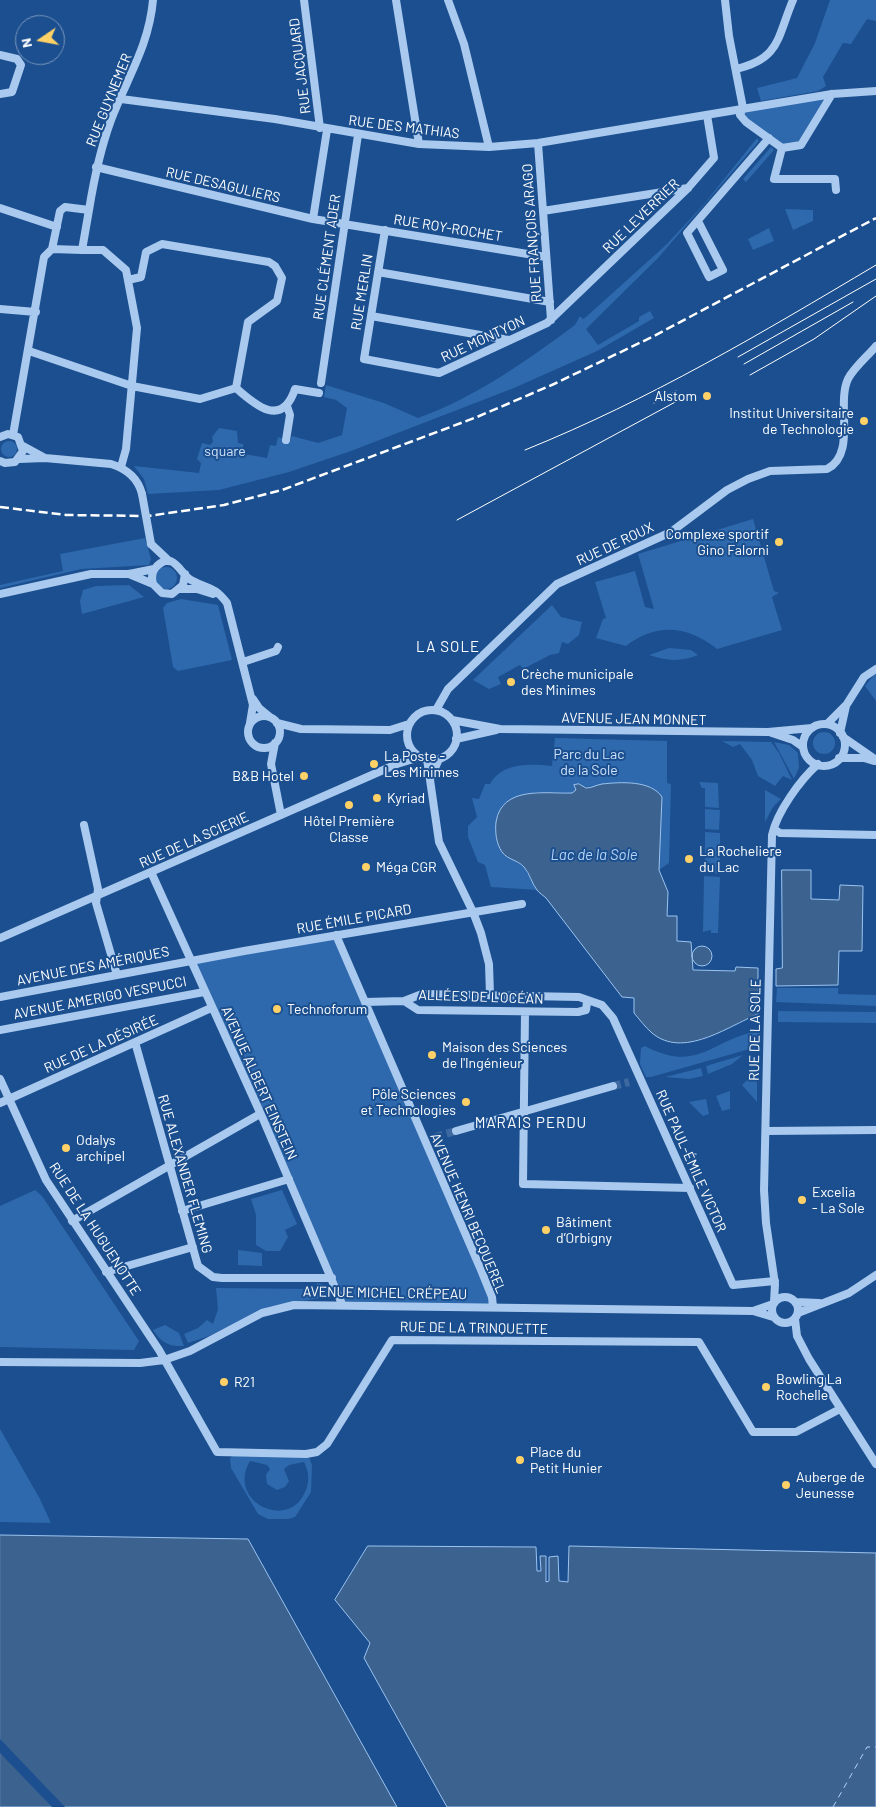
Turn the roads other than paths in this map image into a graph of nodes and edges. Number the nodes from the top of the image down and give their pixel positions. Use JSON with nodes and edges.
{"nodes":[{"id":1,"x":153,"y":0,"type":"edge"},
{"id":2,"x":304,"y":0,"type":"edge"},
{"id":3,"x":396,"y":0,"type":"edge"},
{"id":4,"x":448,"y":0,"type":"edge"},
{"id":5,"x":725,"y":0,"type":"edge"},
{"id":6,"x":793,"y":0,"type":"edge"},
{"id":7,"x":0,"y":55,"type":"edge"},
{"id":8,"x":736,"y":69,"type":"junction"},
{"id":9,"x":876,"y":92,"type":"edge"},
{"id":10,"x":0,"y":94,"type":"edge"},
{"id":11,"x":831,"y":95,"type":"junction"},
{"id":12,"x":121,"y":99,"type":"junction"},
{"id":13,"x":742,"y":112,"type":"junction"},
{"id":14,"x":707,"y":115,"type":"junction"},
{"id":15,"x":323,"y":129,"type":"junction"},
{"id":16,"x":358,"y":135,"type":"junction"},
{"id":17,"x":769,"y":138,"type":"junction"},
{"id":18,"x":538,"y":143,"type":"junction"},
{"id":19,"x":419,"y":144,"type":"junction"},
{"id":20,"x":489,"y":147,"type":"junction"},
{"id":21,"x":782,"y":148,"type":"junction"},
{"id":22,"x":96,"y":168,"type":"junction"},
{"id":23,"x":688,"y":188,"type":"junction"},
{"id":24,"x":836,"y":190,"type":"dead end"},
{"id":25,"x":667,"y":192,"type":"junction"},
{"id":26,"x":672,"y":203,"type":"junction"},
{"id":27,"x":0,"y":208,"type":"edge"},
{"id":28,"x":89,"y":210,"type":"junction"},
{"id":29,"x":543,"y":211,"type":"junction"},
{"id":30,"x":313,"y":219,"type":"junction"},
{"id":31,"x":698,"y":221,"type":"junction"},
{"id":32,"x":345,"y":224,"type":"junction"},
{"id":33,"x":57,"y":227,"type":"junction"},
{"id":34,"x":385,"y":230,"type":"junction"},
{"id":35,"x":52,"y":249,"type":"junction"},
{"id":36,"x":82,"y":250,"type":"junction"},
{"id":37,"x":546,"y":257,"type":"junction"},
{"id":38,"x":378,"y":272,"type":"junction"},
{"id":39,"x":128,"y":280,"type":"junction"},
{"id":40,"x":550,"y":305,"type":"junction"},
{"id":41,"x":0,"y":309,"type":"edge"},
{"id":42,"x":36,"y":312,"type":"junction"},
{"id":43,"x":560,"y":312,"type":"junction"},
{"id":44,"x":371,"y":316,"type":"junction"},
{"id":45,"x":551,"y":320,"type":"junction"},
{"id":46,"x":493,"y":338,"type":"junction"},
{"id":47,"x":509,"y":340,"type":"junction"},
{"id":48,"x":876,"y":346,"type":"edge"},
{"id":49,"x":492,"y":348,"type":"junction"},
{"id":50,"x":29,"y":351,"type":"junction"},
{"id":51,"x":364,"y":358,"type":"joint"},
{"id":52,"x":321,"y":383,"type":"dead end"},
{"id":53,"x":132,"y":386,"type":"junction"},
{"id":54,"x":236,"y":388,"type":"junction"},
{"id":55,"x":320,"y":393,"type":"dead end"},
{"id":56,"x":287,"y":406,"type":"junction"},
{"id":57,"x":1,"y":435,"type":"edge"},
{"id":58,"x":13,"y":435,"type":"junction"},
{"id":59,"x":286,"y":440,"type":"dead end"},
{"id":60,"x":23,"y":446,"type":"junction"},
{"id":61,"x":45,"y":458,"type":"junction"},
{"id":62,"x":19,"y":459,"type":"junction"},
{"id":63,"x":0,"y":461,"type":"edge"},
{"id":64,"x":121,"y":467,"type":"junction"},
{"id":65,"x":151,"y":544,"type":"junction"},
{"id":66,"x":169,"y":561,"type":"junction"},
{"id":67,"x":155,"y":568,"type":"junction"},
{"id":68,"x":129,"y":574,"type":"junction"},
{"id":69,"x":185,"y":574,"type":"junction"},
{"id":70,"x":153,"y":584,"type":"junction"},
{"id":71,"x":180,"y":590,"type":"junction"},
{"id":72,"x":0,"y":594,"type":"edge"},
{"id":73,"x":224,"y":599,"type":"junction"},
{"id":74,"x":278,"y":647,"type":"dead end"},
{"id":75,"x":243,"y":662,"type":"junction"},
{"id":76,"x":876,"y":669,"type":"edge"},
{"id":77,"x":448,"y":689,"type":"junction"},
{"id":78,"x":250,"y":692,"type":"junction"},
{"id":79,"x":847,"y":704,"type":"junction"},
{"id":80,"x":436,"y":710,"type":"junction"},
{"id":81,"x":446,"y":714,"type":"junction"},
{"id":82,"x":270,"y":717,"type":"junction"},
{"id":83,"x":452,"y":720,"type":"junction"},
{"id":84,"x":250,"y":723,"type":"junction"},
{"id":85,"x":277,"y":723,"type":"junction"},
{"id":86,"x":409,"y":724,"type":"junction"},
{"id":87,"x":827,"y":724,"type":"junction"},
{"id":88,"x":812,"y":728,"type":"junction"},
{"id":89,"x":301,"y":729,"type":"junction"},
{"id":90,"x":500,"y":729,"type":"junction"},
{"id":91,"x":390,"y":730,"type":"junction"},
{"id":92,"x":768,"y":732,"type":"junction"},
{"id":93,"x":841,"y":734,"type":"junction"},
{"id":94,"x":407,"y":738,"type":"junction"},
{"id":95,"x":456,"y":739,"type":"junction"},
{"id":96,"x":277,"y":740,"type":"junction"},
{"id":97,"x":258,"y":747,"type":"junction"},
{"id":98,"x":803,"y":747,"type":"junction"},
{"id":99,"x":411,"y":749,"type":"junction"},
{"id":100,"x":424,"y":758,"type":"junction"},
{"id":101,"x":839,"y":758,"type":"junction"},
{"id":102,"x":439,"y":759,"type":"junction"},
{"id":103,"x":809,"y":759,"type":"junction"},
{"id":104,"x":876,"y":761,"type":"edge"},
{"id":105,"x":271,"y":764,"type":"junction"},
{"id":106,"x":397,"y":764,"type":"junction"},
{"id":107,"x":818,"y":764,"type":"junction"},
{"id":108,"x":430,"y":779,"type":"junction"},
{"id":109,"x":800,"y":783,"type":"junction"},
{"id":110,"x":281,"y":815,"type":"junction"},
{"id":111,"x":84,"y":825,"type":"dead end"},
{"id":112,"x":774,"y":829,"type":"junction"},
{"id":113,"x":876,"y":835,"type":"edge"},
{"id":114,"x":151,"y":872,"type":"junction"},
{"id":115,"x":97,"y":895,"type":"junction"},
{"id":116,"x":522,"y":904,"type":"dead end"},
{"id":117,"x":473,"y":912,"type":"junction"},
{"id":118,"x":336,"y":935,"type":"junction"},
{"id":119,"x":0,"y":938,"type":"edge"},
{"id":120,"x":190,"y":961,"type":"junction"},
{"id":121,"x":117,"y":975,"type":"junction"},
{"id":122,"x":204,"y":992,"type":"junction"},
{"id":123,"x":490,"y":996,"type":"junction"},
{"id":124,"x":0,"y":997,"type":"edge"},
{"id":125,"x":404,"y":1001,"type":"junction"},
{"id":126,"x":365,"y":1002,"type":"junction"},
{"id":127,"x":587,"y":1004,"type":"junction"},
{"id":128,"x":211,"y":1008,"type":"junction"},
{"id":129,"x":525,"y":1012,"type":"junction"},
{"id":130,"x":0,"y":1030,"type":"edge"},
{"id":131,"x":135,"y":1042,"type":"junction"},
{"id":132,"x":0,"y":1079,"type":"edge"},
{"id":133,"x":613,"y":1086,"type":"tunnel mouth"},
{"id":134,"x":9,"y":1100,"type":"junction"},
{"id":135,"x":0,"y":1103,"type":"edge"},
{"id":136,"x":525,"y":1111,"type":"junction"},
{"id":137,"x":260,"y":1114,"type":"junction"},
{"id":138,"x":876,"y":1130,"type":"edge"},
{"id":139,"x":456,"y":1131,"type":"tunnel mouth"},
{"id":140,"x":766,"y":1131,"type":"junction"},
{"id":141,"x":169,"y":1167,"type":"junction"},
{"id":142,"x":289,"y":1180,"type":"junction"},
{"id":143,"x":690,"y":1188,"type":"junction"},
{"id":144,"x":182,"y":1211,"type":"junction"},
{"id":145,"x":72,"y":1221,"type":"junction"},
{"id":146,"x":192,"y":1247,"type":"junction"},
{"id":147,"x":106,"y":1272,"type":"junction"},
{"id":148,"x":876,"y":1274,"type":"edge"},
{"id":149,"x":332,"y":1278,"type":"junction"},
{"id":150,"x":775,"y":1283,"type":"junction"},
{"id":151,"x":787,"y":1297,"type":"junction"},
{"id":152,"x":796,"y":1302,"type":"junction"},
{"id":153,"x":773,"y":1303,"type":"junction"},
{"id":154,"x":819,"y":1303,"type":"junction"},
{"id":155,"x":342,"y":1304,"type":"junction"},
{"id":156,"x":493,"y":1307,"type":"junction"},
{"id":157,"x":752,"y":1311,"type":"junction"},
{"id":158,"x":796,"y":1316,"type":"junction"},
{"id":159,"x":773,"y":1317,"type":"junction"},
{"id":160,"x":782,"y":1323,"type":"junction"},
{"id":161,"x":797,"y":1336,"type":"junction"},
{"id":162,"x":164,"y":1360,"type":"junction"},
{"id":163,"x":0,"y":1362,"type":"edge"},
{"id":164,"x":840,"y":1409,"type":"junction"},
{"id":165,"x":876,"y":1464,"type":"edge"}],
"edges":[{"from":1,"to":12,"type":"street","name":"RUE GUYNEMER"},
{"from":2,"to":15,"type":"street","name":"RUE JACQUARD"},
{"from":3,"to":19,"type":"street"},
{"from":4,"to":20,"type":"street"},
{"from":5,"to":8,"type":"street"},
{"from":6,"to":8,"type":"street"},
{"from":7,"to":10,"type":"street"},
{"from":8,"to":13,"type":"street"},
{"from":9,"to":11,"type":"street","name":"RUE DES MATHIAS"},
{"from":11,"to":13,"type":"street","name":"RUE DES MATHIAS"},
{"from":11,"to":21,"type":"street"},
{"from":12,"to":15,"type":"street","name":"RUE DES MATHIAS"},
{"from":12,"to":22,"type":"street","name":"RUE GUYNEMER"},
{"from":13,"to":14,"type":"street","name":"RUE DES MATHIAS"},
{"from":13,"to":17,"type":"street"},
{"from":14,"to":18,"type":"street","name":"RUE DES MATHIAS"},
{"from":14,"to":23,"type":"street","name":"RUE LEVERRIER"},
{"from":15,"to":16,"type":"street","name":"RUE DES MATHIAS"},
{"from":15,"to":30,"type":"street","name":"RUE JACQUARD"},
{"from":16,"to":19,"type":"street","name":"RUE DES MATHIAS"},
{"from":16,"to":32,"type":"street","name":"RUE CLÉMENT ADER"},
{"from":17,"to":21,"type":"street"},
{"from":17,"to":31,"type":"street"},
{"from":18,"to":20,"type":"street","name":"RUE DES MATHIAS"},
{"from":18,"to":29,"type":"street","name":"RUE FRANÇOIS ARAGO"},
{"from":19,"to":20,"type":"street","name":"RUE DES MATHIAS"},
{"from":21,"to":24,"type":"street"},
{"from":22,"to":28,"type":"street","name":"RUE GUYNEMER"},
{"from":22,"to":30,"type":"street","name":"RUE DESAGULIERS"},
{"from":23,"to":25,"type":"street"},
{"from":23,"to":26,"type":"street","name":"RUE LEVERRIER"},
{"from":25,"to":26,"type":"street"},
{"from":25,"to":29,"type":"street"},
{"from":26,"to":43,"type":"street","name":"RUE LEVERRIER"},
{"from":27,"to":33,"type":"street"},
{"from":28,"to":33,"type":"street"},
{"from":28,"to":36,"type":"street","name":"RUE GUYNEMER"},
{"from":29,"to":37,"type":"street","name":"RUE FRANÇOIS ARAGO"},
{"from":30,"to":32,"type":"street","name":"RUE DESAGULIERS"},
{"from":31,"to":31,"type":"street"},
{"from":32,"to":34,"type":"street","name":"RUE ROY-ROCHET"},
{"from":32,"to":52,"type":"street","name":"RUE CLÉMENT ADER"},
{"from":33,"to":35,"type":"street"},
{"from":34,"to":37,"type":"street","name":"RUE ROY-ROCHET"},
{"from":34,"to":38,"type":"street","name":"RUE MERLIN"},
{"from":35,"to":36,"type":"street"},
{"from":35,"to":42,"type":"street"},
{"from":36,"to":39,"type":"street"},
{"from":37,"to":40,"type":"street","name":"RUE FRANÇOIS ARAGO"},
{"from":38,"to":40,"type":"street"},
{"from":38,"to":44,"type":"street","name":"RUE MERLIN"},
{"from":39,"to":53,"type":"street"},
{"from":39,"to":54,"type":"street"},
{"from":40,"to":43,"type":"street"},
{"from":40,"to":45,"type":"street","name":"RUE FRANÇOIS ARAGO"},
{"from":41,"to":42,"type":"street"},
{"from":42,"to":50,"type":"street"},
{"from":43,"to":45,"type":"street","name":"RUE LEVERRIER"},
{"from":44,"to":46,"type":"street"},
{"from":44,"to":51,"type":"street","name":"RUE MERLIN"},
{"from":45,"to":47,"type":"street","name":"RUE MONTYON"},
{"from":46,"to":47,"type":"street"},
{"from":46,"to":49,"type":"street"},
{"from":47,"to":49,"type":"street","name":"RUE MONTYON"},
{"from":48,"to":77,"type":"street","name":"RUE DE ROUX"},
{"from":49,"to":51,"type":"street","name":"RUE MONTYON"},
{"from":50,"to":53,"type":"street"},
{"from":50,"to":58,"type":"street"},
{"from":53,"to":54,"type":"street"},
{"from":53,"to":64,"type":"street"},
{"from":54,"to":56,"type":"street"},
{"from":55,"to":56,"type":"street"},
{"from":56,"to":59,"type":"street"},
{"from":57,"to":58,"type":"street"},
{"from":58,"to":60,"type":"street"},
{"from":60,"to":61,"type":"street"},
{"from":60,"to":62,"type":"street"},
{"from":61,"to":62,"type":"street"},
{"from":61,"to":64,"type":"street"},
{"from":62,"to":63,"type":"street"},
{"from":64,"to":65,"type":"street","bridge":true},
{"from":65,"to":66,"type":"street"},
{"from":65,"to":67,"type":"street"},
{"from":66,"to":67,"type":"street"},
{"from":66,"to":69,"type":"street"},
{"from":67,"to":68,"type":"street"},
{"from":67,"to":70,"type":"street"},
{"from":68,"to":70,"type":"street"},
{"from":68,"to":72,"type":"street"},
{"from":69,"to":71,"type":"street"},
{"from":69,"to":73,"type":"street"},
{"from":70,"to":71,"type":"street"},
{"from":71,"to":73,"type":"street"},
{"from":73,"to":75,"type":"street"},
{"from":74,"to":75,"type":"street"},
{"from":75,"to":78,"type":"street"},
{"from":76,"to":79,"type":"street"},
{"from":77,"to":80,"type":"street","name":"RUE DE ROUX"},
{"from":77,"to":81,"type":"street"},
{"from":78,"to":82,"type":"street"},
{"from":78,"to":84,"type":"street"},
{"from":79,"to":87,"type":"street"},
{"from":79,"to":93,"type":"street"},
{"from":80,"to":81,"type":"street"},
{"from":80,"to":86,"type":"street"},
{"from":81,"to":83,"type":"street"},
{"from":82,"to":84,"type":"street"},
{"from":82,"to":85,"type":"street"},
{"from":83,"to":90,"type":"street","name":"AVENUE JEAN MONNET"},
{"from":83,"to":95,"type":"street"},
{"from":84,"to":97,"type":"street"},
{"from":85,"to":89,"type":"street"},
{"from":85,"to":96,"type":"street"},
{"from":86,"to":91,"type":"street"},
{"from":86,"to":94,"type":"street"},
{"from":87,"to":88,"type":"street"},
{"from":87,"to":93,"type":"street"},
{"from":88,"to":92,"type":"street","name":"AVENUE JEAN MONNET"},
{"from":88,"to":98,"type":"street"},
{"from":89,"to":91,"type":"street"},
{"from":89,"to":96,"type":"street"},
{"from":90,"to":92,"type":"street","name":"AVENUE JEAN MONNET"},
{"from":90,"to":95,"type":"street","name":"AVENUE JEAN MONNET"},
{"from":91,"to":94,"type":"street"},
{"from":92,"to":98,"type":"street","name":"AVENUE JEAN MONNET"},
{"from":93,"to":101,"type":"street"},
{"from":93,"to":104,"type":"street"},
{"from":94,"to":99,"type":"street"},
{"from":95,"to":102,"type":"street"},
{"from":96,"to":97,"type":"street"},
{"from":96,"to":105,"type":"street"},
{"from":97,"to":105,"type":"street"},
{"from":98,"to":103,"type":"street"},
{"from":99,"to":100,"type":"street"},
{"from":99,"to":106,"type":"street","name":"RUE DE LA SCIERIE"},
{"from":100,"to":102,"type":"street"},
{"from":100,"to":106,"type":"street","name":"RUE DE LA SCIERIE"},
{"from":100,"to":108,"type":"street"},
{"from":101,"to":104,"type":"street"},
{"from":101,"to":107,"type":"street"},
{"from":102,"to":108,"type":"street"},
{"from":103,"to":107,"type":"street"},
{"from":103,"to":109,"type":"street","name":"RUE DE LA SOLE"},
{"from":105,"to":110,"type":"street"},
{"from":106,"to":110,"type":"street","name":"RUE DE LA SCIERIE"},
{"from":107,"to":109,"type":"street","name":"RUE DE LA SOLE"},
{"from":108,"to":117,"type":"street"},
{"from":109,"to":112,"type":"street","name":"RUE DE LA SOLE"},
{"from":110,"to":114,"type":"street","name":"RUE DE LA SCIERIE"},
{"from":111,"to":115,"type":"street"},
{"from":112,"to":113,"type":"street"},
{"from":112,"to":140,"type":"street","name":"RUE DE LA SOLE"},
{"from":114,"to":115,"type":"street","name":"RUE DE LA SCIERIE"},
{"from":114,"to":120,"type":"street","name":"AVENUE ALBERT EINSTEIN"},
{"from":115,"to":119,"type":"street","name":"RUE DE LA SCIERIE"},
{"from":115,"to":121,"type":"street"},
{"from":116,"to":117,"type":"street","name":"RUE ÉMILE PICARD"},
{"from":117,"to":118,"type":"street","name":"RUE ÉMILE PICARD"},
{"from":117,"to":123,"type":"street"},
{"from":118,"to":120,"type":"street","name":"RUE ÉMILE PICARD"},
{"from":118,"to":126,"type":"street","name":"AVENUE HENRI BECQUEREL"},
{"from":120,"to":121,"type":"street","name":"AVENUE DES AMÉRIQUES"},
{"from":120,"to":122,"type":"street","name":"AVENUE ALBERT EINSTEIN"},
{"from":121,"to":124,"type":"street","name":"AVENUE DES AMÉRIQUES"},
{"from":122,"to":128,"type":"street","name":"AVENUE ALBERT EINSTEIN"},
{"from":122,"to":130,"type":"street","name":"AVENUE AMERIGO VESPUCCI"},
{"from":123,"to":125,"type":"street","name":"ALLÉES DE L'OCÉAN"},
{"from":123,"to":127,"type":"street","name":"ALLÉES DE L'OCÉAN"},
{"from":125,"to":126,"type":"street"},
{"from":125,"to":129,"type":"street","name":"ALLÉES DE L'OCÉAN"},
{"from":126,"to":156,"type":"street","name":"AVENUE HENRI BECQUEREL"},
{"from":127,"to":129,"type":"street","name":"ALLÉES DE L'OCÉAN"},
{"from":127,"to":143,"type":"street","name":"RUE PAUL-ÉMILE VICTOR"},
{"from":128,"to":131,"type":"street","name":"RUE DE LA DÉSIRÉE"},
{"from":128,"to":137,"type":"street","name":"AVENUE ALBERT EINSTEIN"},
{"from":129,"to":136,"type":"street"},
{"from":131,"to":134,"type":"street","name":"RUE DE LA DÉSIRÉE"},
{"from":131,"to":141,"type":"street","name":"RUE ALEXANDER FLEMING"},
{"from":132,"to":134,"type":"street","name":"RUE DE LA HUGUENOTTE"},
{"from":133,"to":136,"type":"street"},
{"from":134,"to":135,"type":"street","name":"RUE DE LA DÉSIRÉE"},
{"from":134,"to":145,"type":"street","name":"RUE DE LA HUGUENOTTE"},
{"from":136,"to":139,"type":"street"},
{"from":136,"to":143,"type":"street"},
{"from":137,"to":141,"type":"street"},
{"from":137,"to":142,"type":"street","name":"AVENUE ALBERT EINSTEIN"},
{"from":138,"to":140,"type":"street"},
{"from":140,"to":150,"type":"street","name":"RUE DE LA SOLE"},
{"from":141,"to":144,"type":"street","name":"RUE ALEXANDER FLEMING"},
{"from":141,"to":145,"type":"street"},
{"from":142,"to":144,"type":"street"},
{"from":142,"to":149,"type":"street","name":"AVENUE ALBERT EINSTEIN"},
{"from":143,"to":150,"type":"street","name":"RUE PAUL-ÉMILE VICTOR"},
{"from":144,"to":146,"type":"street","name":"RUE ALEXANDER FLEMING"},
{"from":145,"to":147,"type":"street","name":"RUE DE LA HUGUENOTTE"},
{"from":146,"to":147,"type":"street"},
{"from":146,"to":149,"type":"street","name":"RUE ALEXANDER FLEMING"},
{"from":147,"to":162,"type":"street","name":"RUE DE LA HUGUENOTTE"},
{"from":148,"to":154,"type":"street"},
{"from":149,"to":155,"type":"street","name":"AVENUE ALBERT EINSTEIN"},
{"from":150,"to":151,"type":"street"},
{"from":150,"to":153,"type":"street","name":"RUE DE LA SOLE"},
{"from":151,"to":152,"type":"street"},
{"from":151,"to":153,"type":"street","name":"AVENUE MICHEL CRÉPEAU"},
{"from":152,"to":154,"type":"street"},
{"from":152,"to":158,"type":"street"},
{"from":153,"to":157,"type":"street","name":"AVENUE MICHEL CRÉPEAU"},
{"from":153,"to":159,"type":"street"},
{"from":154,"to":158,"type":"street"},
{"from":155,"to":156,"type":"street","name":"AVENUE MICHEL CRÉPEAU"},
{"from":155,"to":162,"type":"street","name":"AVENUE MICHEL CRÉPEAU"},
{"from":156,"to":157,"type":"street","name":"AVENUE MICHEL CRÉPEAU"},
{"from":157,"to":159,"type":"street","name":"AVENUE MICHEL CRÉPEAU"},
{"from":158,"to":160,"type":"street"},
{"from":158,"to":161,"type":"street"},
{"from":159,"to":160,"type":"street","name":"AVENUE MICHEL CRÉPEAU"},
{"from":160,"to":161,"type":"street","name":"AVENUE MICHEL CRÉPEAU"},
{"from":161,"to":164,"type":"street"},
{"from":162,"to":163,"type":"street","name":"AVENUE MICHEL CRÉPEAU"},
{"from":162,"to":164,"type":"street","name":"RUE DE LA TRINQUETTE"},
{"from":164,"to":165,"type":"street"}]}
